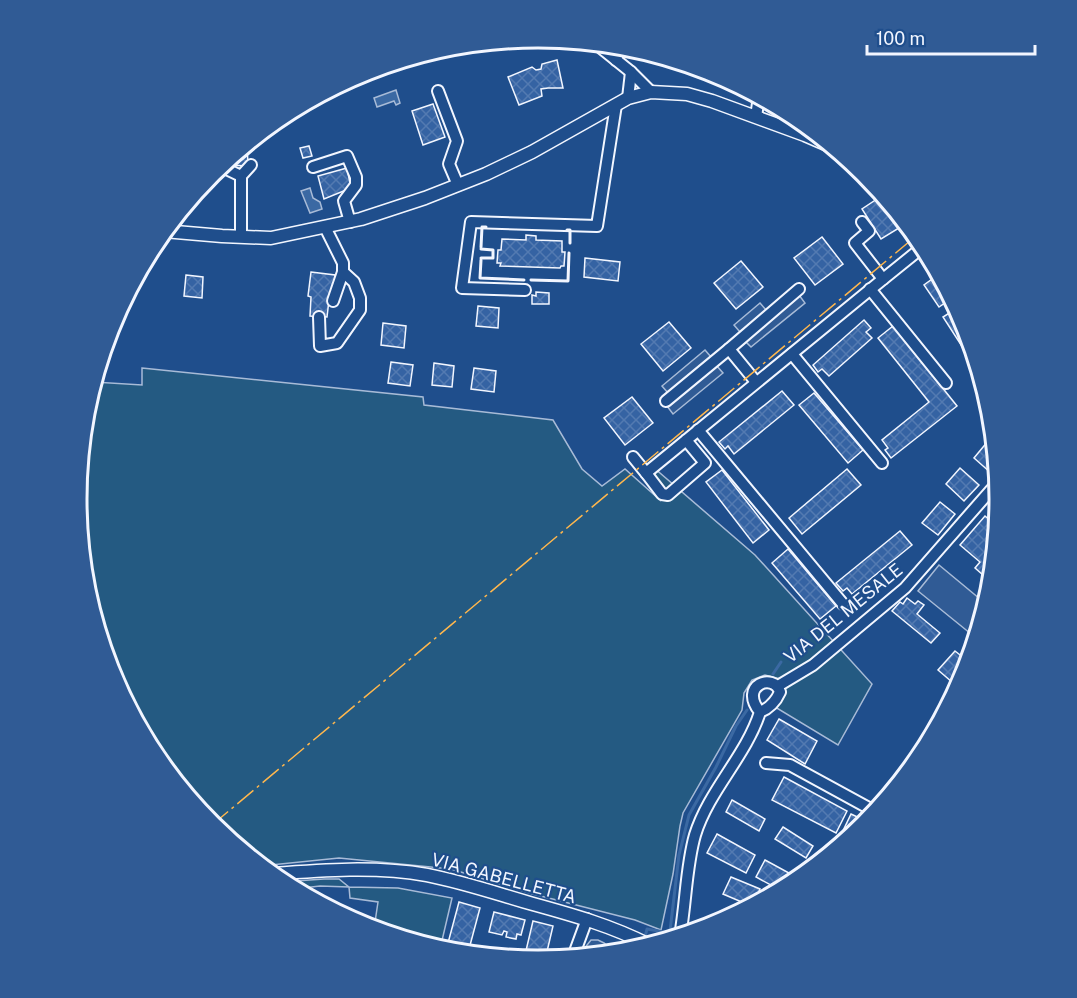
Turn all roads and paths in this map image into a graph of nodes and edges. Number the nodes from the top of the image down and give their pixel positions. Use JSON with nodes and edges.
{"nodes":[{"id":1,"x":609,"y":54,"type":"edge"},
{"id":2,"x":617,"y":55,"type":"edge"},
{"id":3,"x":616,"y":60,"type":"junction"},
{"id":4,"x":630,"y":72,"type":"junction"},
{"id":5,"x":438,"y":91,"type":"dead end"},
{"id":6,"x":651,"y":92,"type":"junction"},
{"id":7,"x":628,"y":98,"type":"junction"},
{"id":8,"x":616,"y":105,"type":"junction"},
{"id":9,"x":758,"y":105,"type":"edge"},
{"id":10,"x":756,"y":117,"type":"junction"},
{"id":11,"x":804,"y":135,"type":"edge"},
{"id":12,"x":251,"y":165,"type":"dead end"},
{"id":13,"x":313,"y":167,"type":"dead end"},
{"id":14,"x":229,"y":171,"type":"edge"},
{"id":15,"x":241,"y":177,"type":"junction"},
{"id":16,"x":458,"y":185,"type":"junction"},
{"id":17,"x":350,"y":222,"type":"junction"},
{"id":18,"x":862,"y":222,"type":"dead end"},
{"id":19,"x":325,"y":227,"type":"junction"},
{"id":20,"x":175,"y":232,"type":"edge"},
{"id":21,"x":241,"y":237,"type":"junction"},
{"id":22,"x":916,"y":253,"type":"edge"},
{"id":23,"x":343,"y":273,"type":"junction"},
{"id":24,"x":884,"y":279,"type":"junction"},
{"id":25,"x":799,"y":289,"type":"dead end"},
{"id":26,"x":525,"y":290,"type":"dead end"},
{"id":27,"x":870,"y":290,"type":"junction"},
{"id":28,"x":333,"y":301,"type":"dead end"},
{"id":29,"x":319,"y":316,"type":"dead end"},
{"id":30,"x":729,"y":349,"type":"junction"},
{"id":31,"x":792,"y":354,"type":"junction"},
{"id":32,"x":756,"y":382,"type":"junction"},
{"id":33,"x":946,"y":383,"type":"dead end"},
{"id":34,"x":666,"y":401,"type":"dead end"},
{"id":35,"x":698,"y":430,"type":"junction"},
{"id":36,"x":686,"y":440,"type":"junction"},
{"id":37,"x":633,"y":457,"type":"dead end"},
{"id":38,"x":882,"y":463,"type":"dead end"},
{"id":39,"x":646,"y":473,"type":"junction"},
{"id":40,"x":990,"y":491,"type":"edge"},
{"id":41,"x":843,"y":604,"type":"dead end"},
{"id":42,"x":778,"y":686,"type":"junction"},
{"id":43,"x":760,"y":712,"type":"junction"},
{"id":44,"x":766,"y":763,"type":"dead end"},
{"id":45,"x":867,"y":807,"type":"edge"},
{"id":46,"x":286,"y":873,"type":"edge"},
{"id":47,"x":586,"y":919,"type":"junction"},
{"id":48,"x":681,"y":927,"type":"edge"},
{"id":49,"x":637,"y":939,"type":"edge"},
{"id":50,"x":576,"y":948,"type":"edge"}],
"edges":[{"from":1,"to":3,"type":"street"},
{"from":2,"to":3,"type":"street"},
{"from":3,"to":4,"type":"street"},
{"from":4,"to":6,"type":"street"},
{"from":4,"to":7,"type":"street"},
{"from":5,"to":16,"type":"street"},
{"from":6,"to":7,"type":"street"},
{"from":6,"to":10,"type":"street"},
{"from":7,"to":8,"type":"street"},
{"from":8,"to":16,"type":"street"},
{"from":8,"to":26,"type":"street"},
{"from":9,"to":10,"type":"street"},
{"from":10,"to":11,"type":"street"},
{"from":12,"to":15,"type":"street"},
{"from":13,"to":17,"type":"street"},
{"from":14,"to":15,"type":"street"},
{"from":15,"to":21,"type":"street"},
{"from":16,"to":17,"type":"street"},
{"from":17,"to":19,"type":"street"},
{"from":18,"to":24,"type":"street"},
{"from":19,"to":21,"type":"street"},
{"from":19,"to":23,"type":"street"},
{"from":20,"to":21,"type":"street"},
{"from":22,"to":24,"type":"street"},
{"from":23,"to":28,"type":"street"},
{"from":23,"to":29,"type":"street"},
{"from":24,"to":27,"type":"street"},
{"from":25,"to":30,"type":"street"},
{"from":27,"to":31,"type":"street"},
{"from":27,"to":33,"type":"street"},
{"from":30,"to":32,"type":"street"},
{"from":30,"to":34,"type":"street"},
{"from":31,"to":32,"type":"street"},
{"from":31,"to":38,"type":"street"},
{"from":32,"to":35,"type":"street"},
{"from":35,"to":36,"type":"street"},
{"from":35,"to":41,"type":"street"},
{"from":36,"to":39,"type":"street"},
{"from":36,"to":39,"type":"street"},
{"from":37,"to":39,"type":"street"},
{"from":40,"to":42,"type":"street","name":"VIA DEL MESALE"},
{"from":42,"to":43,"type":"street","name":"VIA DEL MESALE"},
{"from":42,"to":43,"type":"street","name":"VIA DEL MESALE"},
{"from":43,"to":48,"type":"street","name":"VIA DEL MESALE"},
{"from":44,"to":45,"type":"street"},
{"from":46,"to":47,"type":"street","name":"VIA GABELLETTA"},
{"from":47,"to":49,"type":"street","name":"VIA GABELLETTA"},
{"from":47,"to":50,"type":"street"}]}
